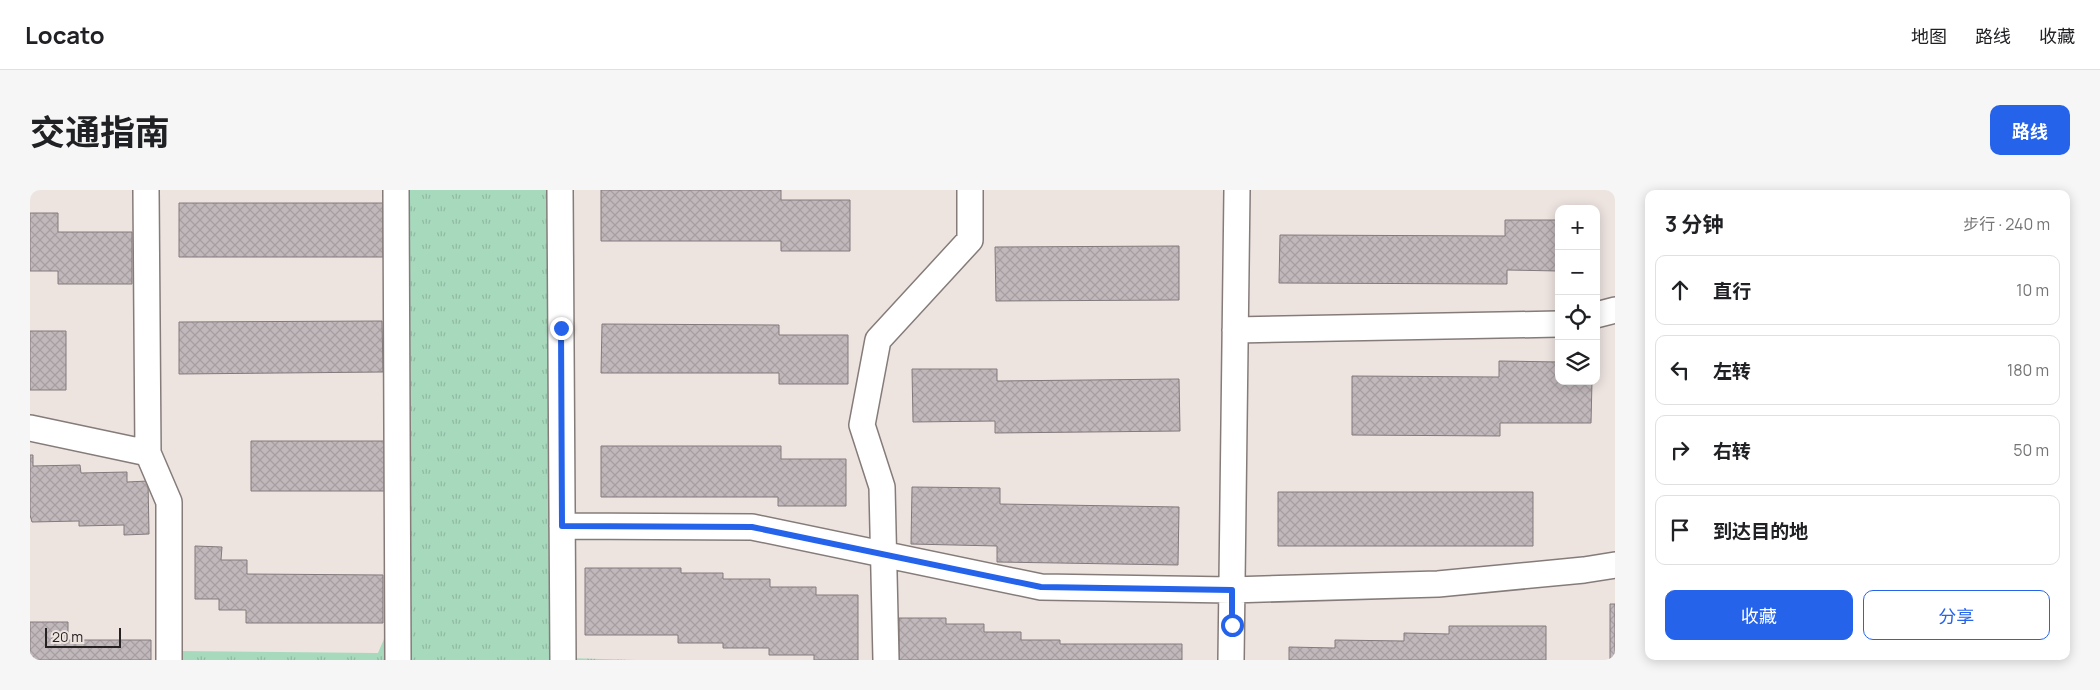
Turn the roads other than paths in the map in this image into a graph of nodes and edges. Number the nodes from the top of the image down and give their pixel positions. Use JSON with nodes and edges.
{"nodes":[{"id":1,"x":146,"y":190,"type":"edge"},
{"id":2,"x":396,"y":190,"type":"edge"},
{"id":3,"x":560,"y":190,"type":"edge"},
{"id":4,"x":970,"y":190,"type":"edge"},
{"id":5,"x":1237,"y":190,"type":"edge"},
{"id":6,"x":1615,"y":310,"type":"edge"},
{"id":7,"x":1600,"y":314,"type":"edge"},
{"id":8,"x":1555,"y":324,"type":"edge"},
{"id":9,"x":1235,"y":330,"type":"junction"},
{"id":10,"x":30,"y":428,"type":"edge"},
{"id":11,"x":148,"y":453,"type":"junction"},
{"id":12,"x":562,"y":526,"type":"junction"},
{"id":13,"x":883,"y":554,"type":"junction"},
{"id":14,"x":1615,"y":565,"type":"edge"},
{"id":15,"x":1232,"y":590,"type":"junction"},
{"id":16,"x":168,"y":660,"type":"edge"},
{"id":17,"x":398,"y":660,"type":"edge"},
{"id":18,"x":563,"y":660,"type":"edge"},
{"id":19,"x":886,"y":660,"type":"edge"},
{"id":20,"x":1232,"y":660,"type":"edge"}],
"edges":[{"from":1,"to":11,"type":"street"},
{"from":2,"to":17,"type":"street"},
{"from":3,"to":12,"type":"street"},
{"from":4,"to":13,"type":"street"},
{"from":5,"to":9,"type":"street"},
{"from":6,"to":7,"type":"street"},
{"from":8,"to":9,"type":"street"},
{"from":9,"to":15,"type":"street"},
{"from":10,"to":11,"type":"street"},
{"from":11,"to":16,"type":"street"},
{"from":12,"to":13,"type":"street"},
{"from":12,"to":18,"type":"street"},
{"from":13,"to":15,"type":"street"},
{"from":13,"to":19,"type":"street"},
{"from":14,"to":15,"type":"street"},
{"from":15,"to":20,"type":"street"}]}
